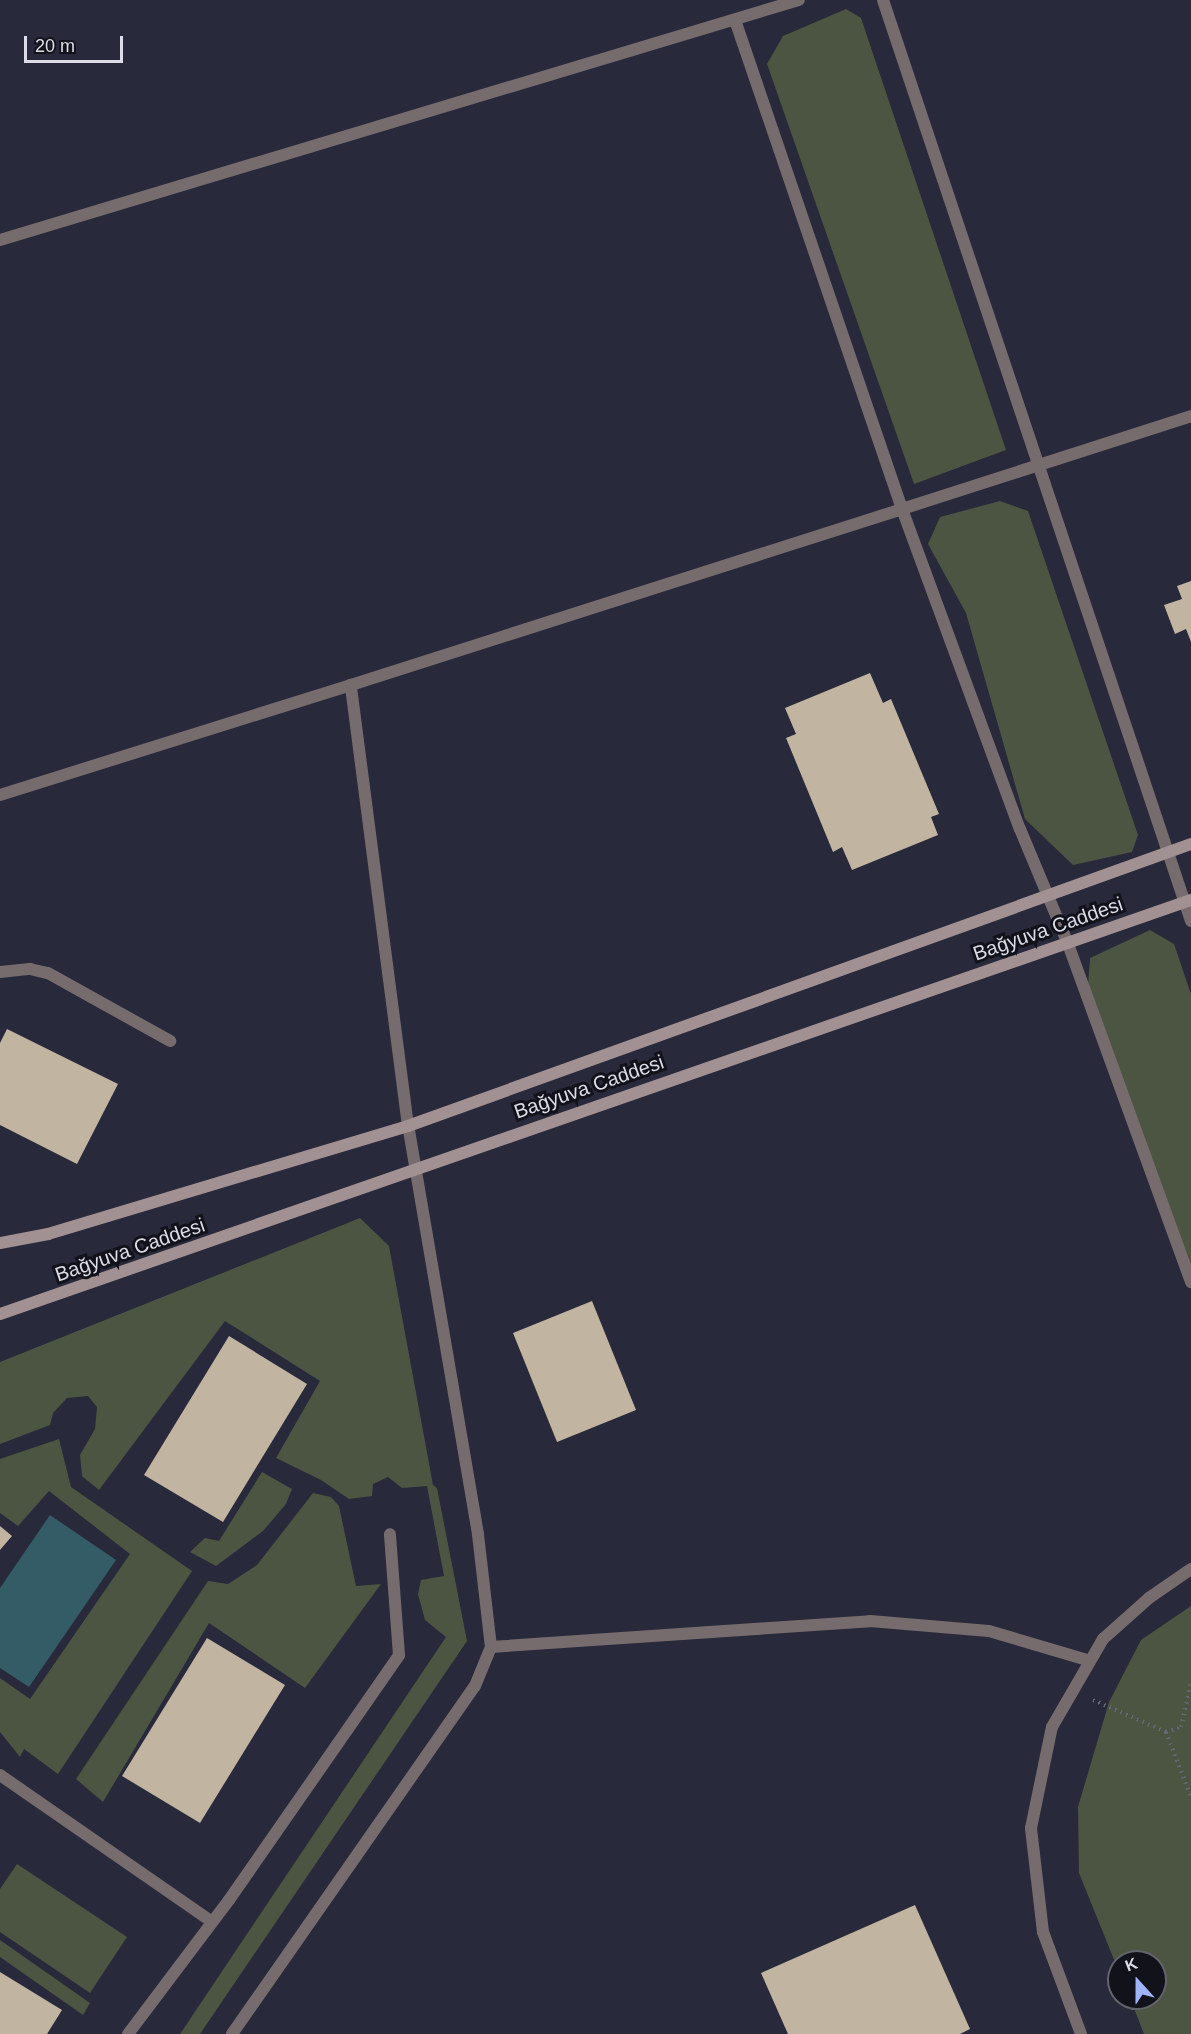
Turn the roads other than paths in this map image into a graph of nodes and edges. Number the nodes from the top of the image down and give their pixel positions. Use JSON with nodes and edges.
{"nodes":[{"id":1,"x":799,"y":0,"type":"edge"},
{"id":2,"x":883,"y":0,"type":"edge"},
{"id":3,"x":735,"y":20,"type":"junction"},
{"id":4,"x":0,"y":240,"type":"edge"},
{"id":5,"x":1191,"y":416,"type":"edge"},
{"id":6,"x":1038,"y":462,"type":"junction"},
{"id":7,"x":902,"y":509,"type":"junction"},
{"id":8,"x":351,"y":685,"type":"junction"},
{"id":9,"x":0,"y":795,"type":"edge"},
{"id":10,"x":1191,"y":844,"type":"edge"},
{"id":11,"x":1166,"y":853,"type":"junction"},
{"id":12,"x":1047,"y":894,"type":"junction"},
{"id":13,"x":1188,"y":901,"type":"edge"},
{"id":14,"x":1191,"y":921,"type":"edge"},
{"id":15,"x":1068,"y":944,"type":"junction"},
{"id":16,"x":0,"y":972,"type":"edge"},
{"id":17,"x":170,"y":1041,"type":"dead end"},
{"id":18,"x":408,"y":1126,"type":"junction"},
{"id":19,"x":415,"y":1168,"type":"junction"},
{"id":20,"x":0,"y":1243,"type":"edge"},
{"id":21,"x":1191,"y":1282,"type":"edge"},
{"id":22,"x":0,"y":1314,"type":"edge"},
{"id":23,"x":390,"y":1534,"type":"dead end"},
{"id":24,"x":1191,"y":1569,"type":"edge"},
{"id":25,"x":491,"y":1647,"type":"junction"},
{"id":26,"x":1090,"y":1661,"type":"junction"},
{"id":27,"x":0,"y":1775,"type":"edge"},
{"id":28,"x":212,"y":1922,"type":"junction"},
{"id":29,"x":128,"y":2034,"type":"edge"},
{"id":30,"x":232,"y":2034,"type":"edge"},
{"id":31,"x":1081,"y":2034,"type":"edge"}],
"edges":[{"from":1,"to":3,"type":"street"},
{"from":2,"to":6,"type":"street"},
{"from":3,"to":4,"type":"street"},
{"from":3,"to":7,"type":"street"},
{"from":5,"to":6,"type":"street"},
{"from":6,"to":7,"type":"street"},
{"from":6,"to":11,"type":"street"},
{"from":7,"to":8,"type":"street"},
{"from":7,"to":12,"type":"street"},
{"from":8,"to":9,"type":"street"},
{"from":8,"to":18,"type":"street"},
{"from":10,"to":11,"type":"street","name":"Bağyuva Caddesi"},
{"from":11,"to":12,"type":"street","name":"Bağyuva Caddesi"},
{"from":11,"to":13,"type":"street"},
{"from":12,"to":15,"type":"street"},
{"from":12,"to":18,"type":"street","name":"Bağyuva Caddesi"},
{"from":13,"to":14,"type":"street"},
{"from":13,"to":15,"type":"street","name":"Bağyuva Caddesi"},
{"from":15,"to":19,"type":"street","name":"Bağyuva Caddesi"},
{"from":15,"to":21,"type":"street"},
{"from":16,"to":17,"type":"street"},
{"from":18,"to":19,"type":"street"},
{"from":18,"to":20,"type":"street","name":"Bağyuva Caddesi"},
{"from":19,"to":22,"type":"street","name":"Bağyuva Caddesi"},
{"from":19,"to":25,"type":"street"},
{"from":23,"to":28,"type":"street"},
{"from":24,"to":26,"type":"street"},
{"from":25,"to":26,"type":"street"},
{"from":25,"to":30,"type":"street"},
{"from":26,"to":31,"type":"street"},
{"from":27,"to":28,"type":"street"},
{"from":28,"to":29,"type":"street"}]}
